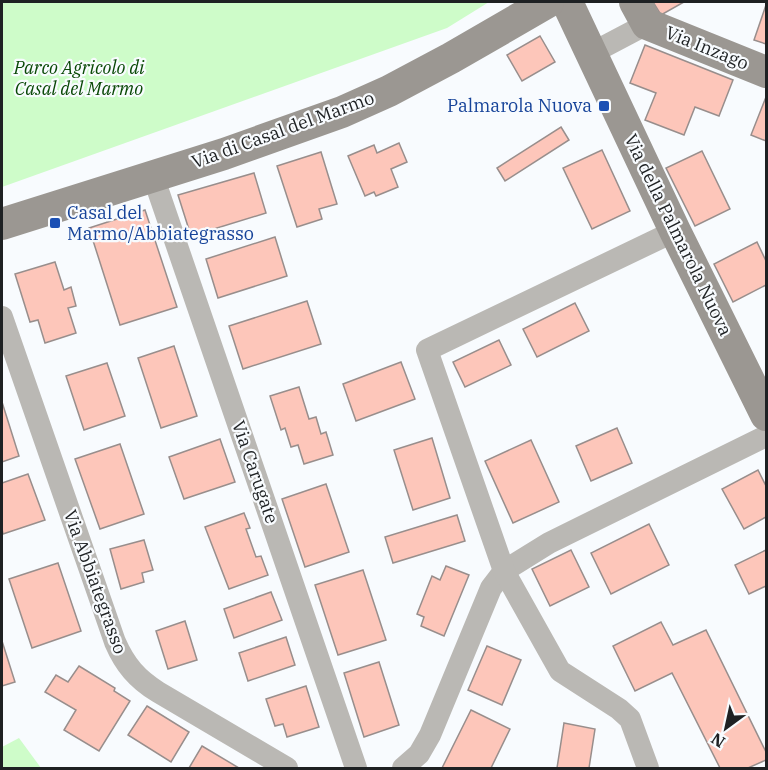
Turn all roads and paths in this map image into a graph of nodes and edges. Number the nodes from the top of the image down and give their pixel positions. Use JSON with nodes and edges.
{"nodes":[{"id":1,"x":548,"y":2,"type":"edge"},
{"id":2,"x":567,"y":2,"type":"edge"},
{"id":3,"x":641,"y":13,"type":"edge"},
{"id":4,"x":592,"y":53,"type":"junction"},
{"id":5,"x":766,"y":72,"type":"edge"},
{"id":6,"x":153,"y":176,"type":"junction"},
{"id":7,"x":2,"y":224,"type":"edge"},
{"id":8,"x":675,"y":231,"type":"junction"},
{"id":9,"x":2,"y":317,"type":"edge"},
{"id":10,"x":766,"y":415,"type":"edge"},
{"id":11,"x":766,"y":436,"type":"edge"},
{"id":12,"x":504,"y":571,"type":"junction"},
{"id":13,"x":287,"y":768,"type":"edge"},
{"id":14,"x":356,"y":768,"type":"edge"},
{"id":15,"x":403,"y":768,"type":"edge"},
{"id":16,"x":648,"y":768,"type":"edge"}],
"edges":[{"from":1,"to":6,"type":"main road","name":"Via di Casal del Marmo"},
{"from":2,"to":4,"type":"main road","name":"Via della Palmarola Nuova"},
{"from":3,"to":4,"type":"street"},
{"from":3,"to":5,"type":"main road","name":"Via Inzago"},
{"from":4,"to":8,"type":"main road","name":"Via della Palmarola Nuova"},
{"from":6,"to":7,"type":"main road","name":"Via di Casal del Marmo"},
{"from":6,"to":14,"type":"street","name":"Via Carugate"},
{"from":8,"to":10,"type":"main road","name":"Via della Palmarola Nuova"},
{"from":8,"to":12,"type":"street"},
{"from":9,"to":13,"type":"street","name":"Via Abbiategrasso"},
{"from":11,"to":12,"type":"street"},
{"from":12,"to":15,"type":"street"},
{"from":12,"to":16,"type":"street"}]}
